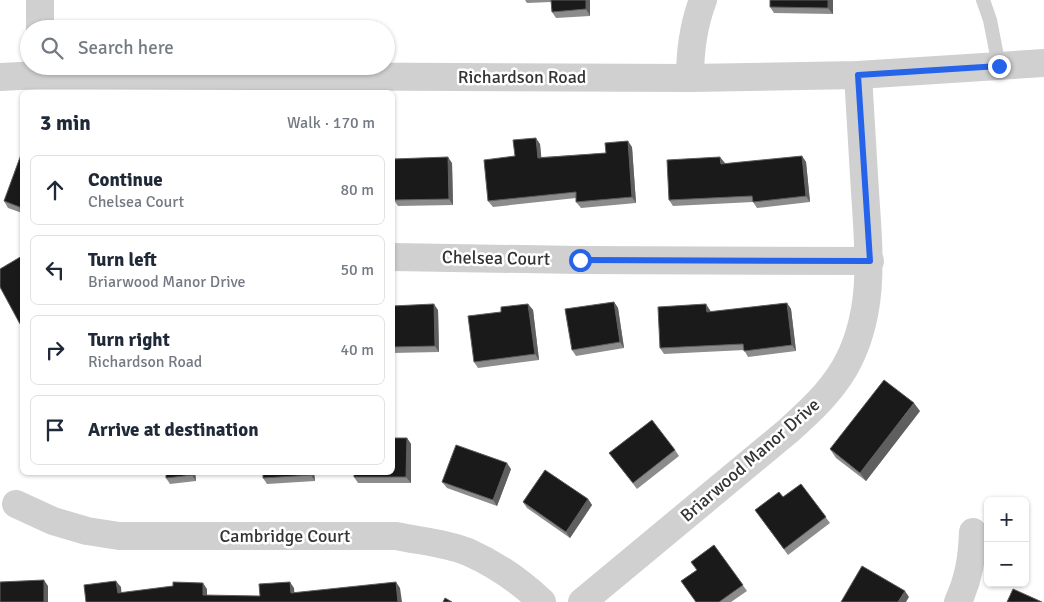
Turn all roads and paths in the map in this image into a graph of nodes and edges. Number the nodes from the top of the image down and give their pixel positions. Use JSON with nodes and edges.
{"nodes":[{"id":1,"x":40,"y":0,"type":"edge"},
{"id":2,"x":703,"y":0,"type":"edge"},
{"id":3,"x":984,"y":0,"type":"edge"},
{"id":4,"x":40,"y":20,"type":"edge"},
{"id":5,"x":1044,"y":63,"type":"edge"},
{"id":6,"x":999,"y":66,"type":"junction"},
{"id":7,"x":20,"y":74,"type":"edge"},
{"id":8,"x":395,"y":75,"type":"edge"},
{"id":9,"x":858,"y":75,"type":"junction"},
{"id":10,"x":0,"y":77,"type":"edge"},
{"id":11,"x":690,"y":78,"type":"junction"},
{"id":12,"x":395,"y":257,"type":"edge"},
{"id":13,"x":870,"y":261,"type":"junction"},
{"id":14,"x":16,"y":504,"type":"dead end"},
{"id":15,"x":973,"y":532,"type":"dead end"},
{"id":16,"x":542,"y":602,"type":"edge"},
{"id":17,"x":582,"y":602,"type":"edge"},
{"id":18,"x":958,"y":602,"type":"edge"}],
"edges":[{"from":1,"to":4,"type":"street"},
{"from":2,"to":11,"type":"street"},
{"from":3,"to":6,"type":"lane"},
{"from":5,"to":6,"type":"street","name":"Richardson Road"},
{"from":6,"to":9,"type":"street","name":"Richardson Road"},
{"from":7,"to":10,"type":"street","name":"Richardson Road"},
{"from":8,"to":11,"type":"street","name":"Richardson Road"},
{"from":9,"to":11,"type":"street","name":"Richardson Road"},
{"from":9,"to":13,"type":"street","name":"Briarwood Manor Drive"},
{"from":12,"to":13,"type":"street","name":"Chelsea Court"},
{"from":13,"to":17,"type":"street","name":"Briarwood Manor Drive"},
{"from":14,"to":16,"type":"street","name":"Cambridge Court"},
{"from":15,"to":18,"type":"street"}]}
